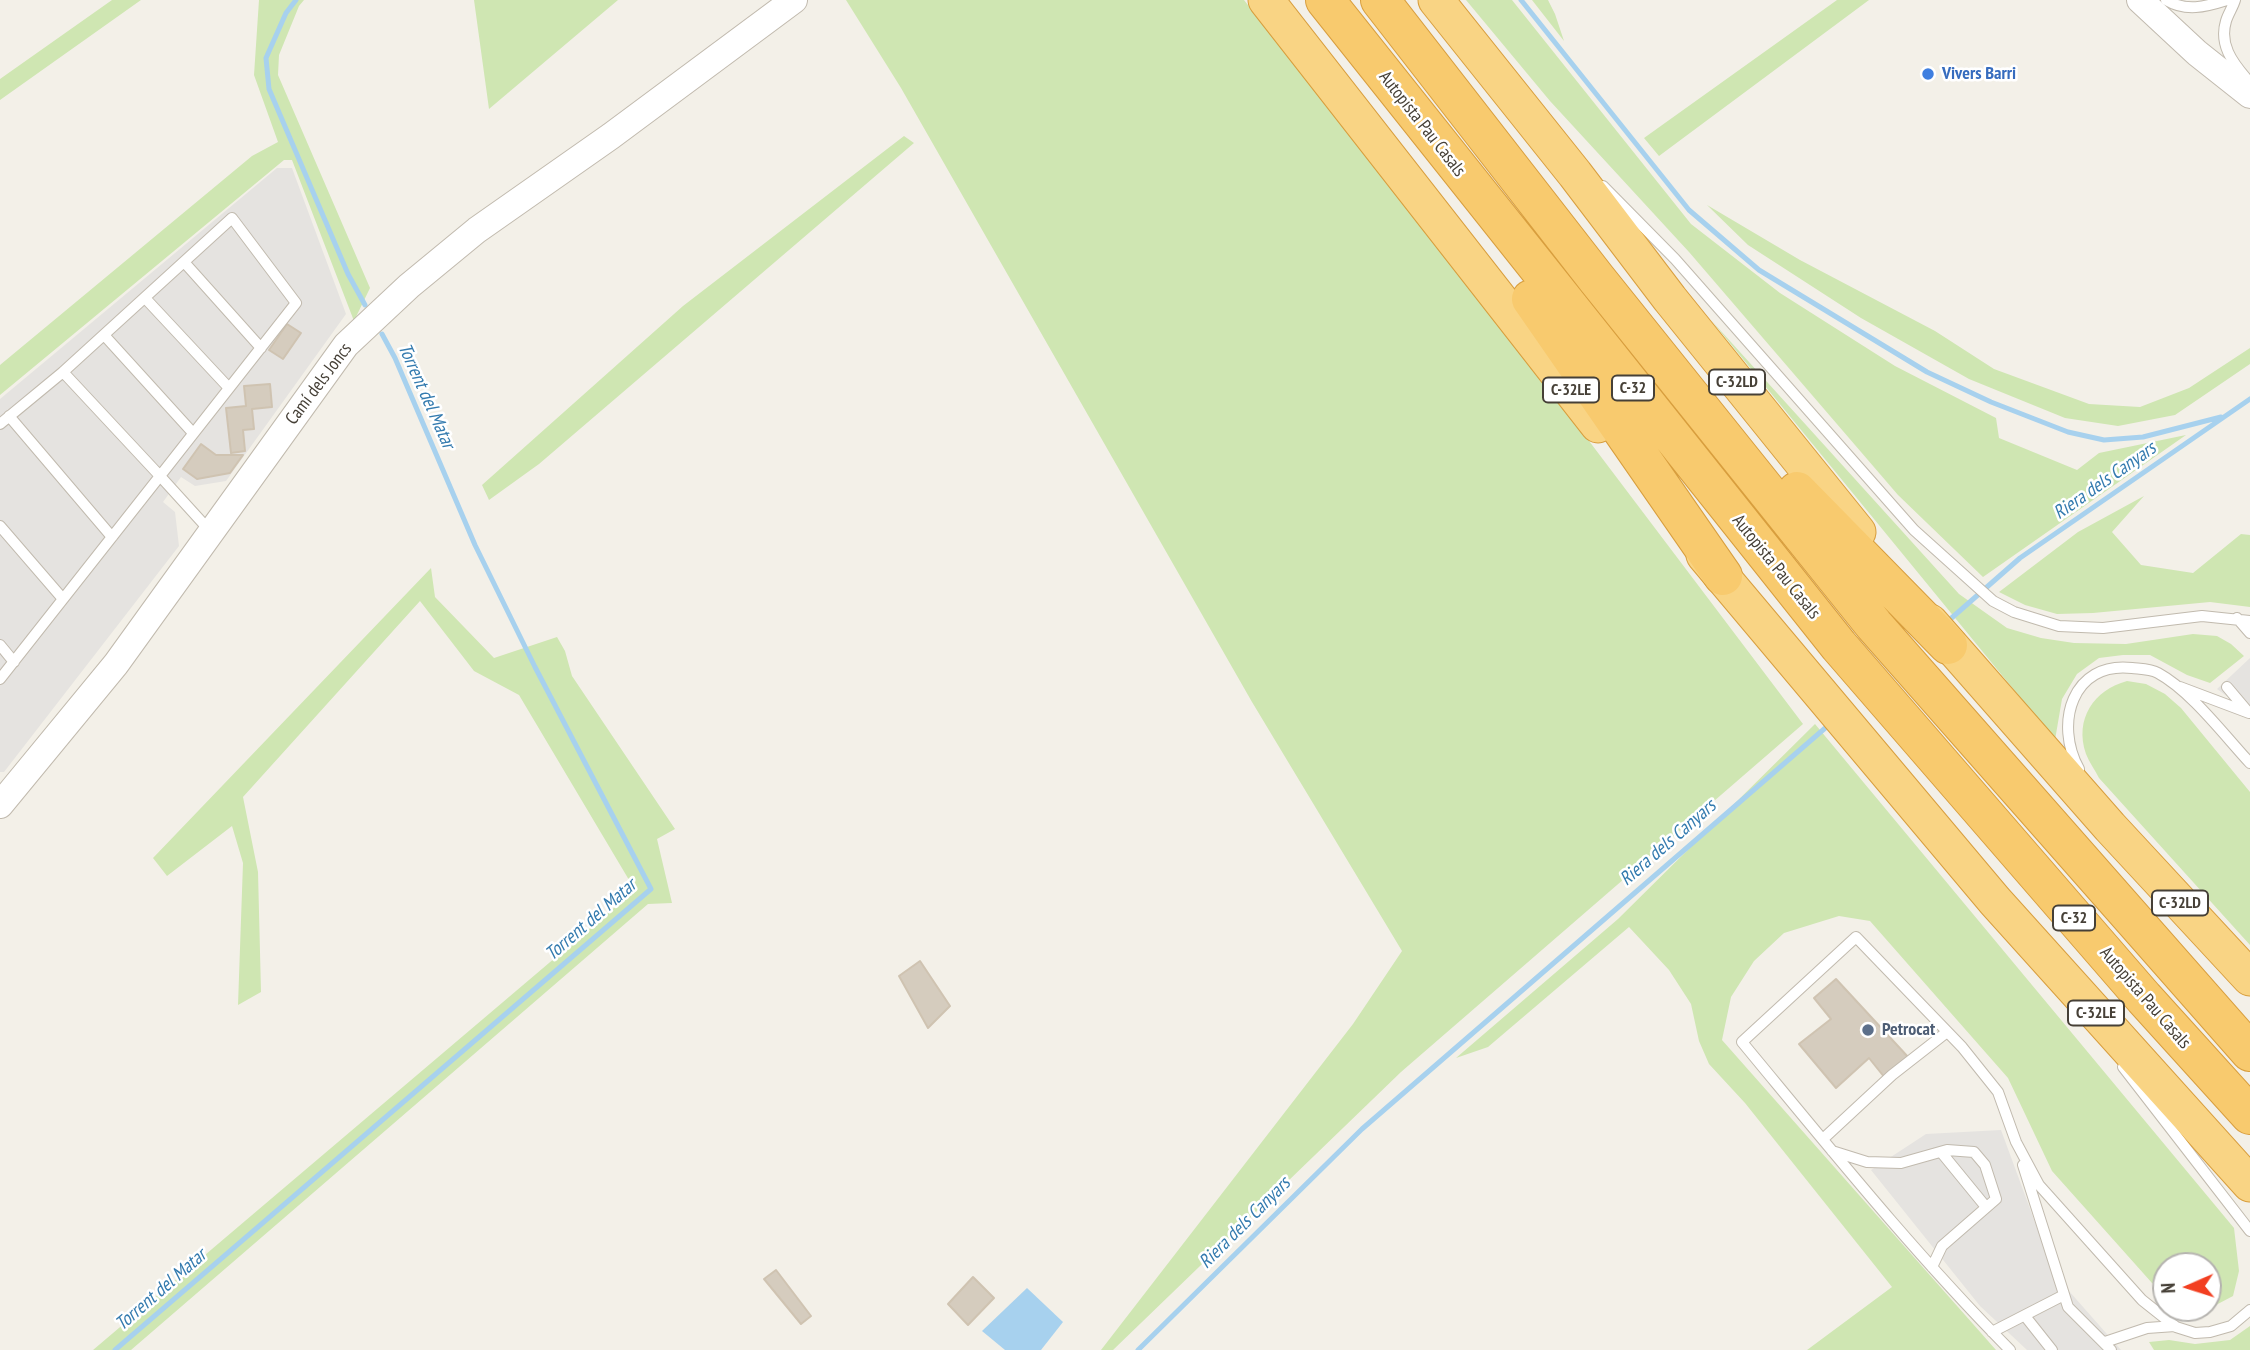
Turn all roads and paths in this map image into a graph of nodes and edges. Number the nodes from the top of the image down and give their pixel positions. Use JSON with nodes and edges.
{"nodes":[{"id":1,"x":794,"y":0,"type":"edge"},
{"id":2,"x":1266,"y":0,"type":"edge"},
{"id":3,"x":1325,"y":0,"type":"edge"},
{"id":4,"x":1380,"y":0,"type":"edge"},
{"id":5,"x":1436,"y":0,"type":"edge"},
{"id":6,"x":2140,"y":0,"type":"edge"},
{"id":7,"x":2166,"y":0,"type":"edge"},
{"id":8,"x":2227,"y":0,"type":"edge"},
{"id":9,"x":2235,"y":0,"type":"edge"},
{"id":10,"x":2250,"y":83,"type":"edge"},
{"id":11,"x":2250,"y":95,"type":"edge"},
{"id":12,"x":1432,"y":137,"type":"junction"},
{"id":13,"x":1557,"y":152,"type":"junction"},
{"id":14,"x":184,"y":261,"type":"junction"},
{"id":15,"x":145,"y":298,"type":"junction"},
{"id":16,"x":104,"y":335,"type":"junction"},
{"id":17,"x":261,"y":348,"type":"junction"},
{"id":18,"x":64,"y":372,"type":"junction"},
{"id":19,"x":229,"y":388,"type":"junction"},
{"id":20,"x":4,"y":420,"type":"edge"},
{"id":21,"x":194,"y":433,"type":"junction"},
{"id":22,"x":160,"y":477,"type":"junction"},
{"id":23,"x":0,"y":526,"type":"edge"},
{"id":24,"x":211,"y":532,"type":"junction"},
{"id":25,"x":112,"y":537,"type":"junction"},
{"id":26,"x":1723,"y":576,"type":"junction"},
{"id":27,"x":1888,"y":598,"type":"junction"},
{"id":28,"x":63,"y":599,"type":"junction"},
{"id":29,"x":2237,"y":618,"type":"junction"},
{"id":30,"x":2250,"y":621,"type":"edge"},
{"id":31,"x":2250,"y":633,"type":"edge"},
{"id":32,"x":0,"y":645,"type":"edge"},
{"id":33,"x":1954,"y":651,"type":"joint"},
{"id":34,"x":14,"y":662,"type":"junction"},
{"id":35,"x":0,"y":679,"type":"edge"},
{"id":36,"x":2177,"y":685,"type":"junction"},
{"id":37,"x":2227,"y":687,"type":"dead end"},
{"id":38,"x":2250,"y":714,"type":"edge"},
{"id":39,"x":2250,"y":763,"type":"edge"},
{"id":40,"x":0,"y":805,"type":"edge"},
{"id":41,"x":2110,"y":827,"type":"junction"},
{"id":42,"x":1996,"y":901,"type":"junction"},
{"id":43,"x":2250,"y":978,"type":"edge"},
{"id":44,"x":2087,"y":1020,"type":"dead end"},
{"id":45,"x":1947,"y":1032,"type":"junction"},
{"id":46,"x":2250,"y":1052,"type":"edge"},
{"id":47,"x":2112,"y":1053,"type":"dead end"},
{"id":48,"x":2250,"y":1115,"type":"edge"},
{"id":49,"x":1823,"y":1139,"type":"junction"},
{"id":50,"x":2016,"y":1142,"type":"junction"},
{"id":51,"x":1832,"y":1151,"type":"junction"},
{"id":52,"x":1941,"y":1152,"type":"junction"},
{"id":53,"x":2250,"y":1184,"type":"edge"},
{"id":54,"x":1986,"y":1208,"type":"junction"},
{"id":55,"x":2250,"y":1231,"type":"edge"},
{"id":56,"x":1931,"y":1266,"type":"junction"},
{"id":57,"x":2064,"y":1295,"type":"junction"},
{"id":58,"x":2250,"y":1310,"type":"edge"},
{"id":59,"x":2025,"y":1317,"type":"junction"},
{"id":60,"x":2175,"y":1326,"type":"junction"},
{"id":61,"x":1992,"y":1332,"type":"junction"},
{"id":62,"x":2108,"y":1346,"type":"edge"},
{"id":63,"x":2010,"y":1350,"type":"edge"},
{"id":64,"x":2052,"y":1350,"type":"edge"}],
"edges":[{"from":1,"to":24,"type":"street","name":"Camí dels Joncs"},
{"from":2,"to":26,"type":"highway","number":"C-32LE"},
{"from":3,"to":12,"type":"highway","name":"Autopista Pau Casals","number":"C-32"},
{"from":4,"to":27,"type":"highway","number":"C-32"},
{"from":5,"to":13,"type":"highway","number":"C-32LD"},
{"from":6,"to":11,"type":"street"},
{"from":7,"to":8,"type":"lane"},
{"from":9,"to":10,"type":"lane"},
{"from":12,"to":26,"type":"highway","number":"C-32"},
{"from":12,"to":48,"type":"highway","name":"Autopista Pau Casals","number":"C-32"},
{"from":13,"to":27,"type":"highway","number":"C-32LD"},
{"from":13,"to":29,"type":"lane"},
{"from":14,"to":15,"type":"lane"},
{"from":14,"to":17,"type":"lane"},
{"from":14,"to":17,"type":"lane"},
{"from":15,"to":16,"type":"lane"},
{"from":15,"to":19,"type":"lane"},
{"from":16,"to":18,"type":"lane"},
{"from":16,"to":21,"type":"lane"},
{"from":17,"to":19,"type":"lane"},
{"from":18,"to":20,"type":"lane"},
{"from":18,"to":22,"type":"lane"},
{"from":19,"to":21,"type":"lane"},
{"from":20,"to":25,"type":"lane"},
{"from":21,"to":22,"type":"lane"},
{"from":22,"to":24,"type":"lane"},
{"from":22,"to":25,"type":"lane"},
{"from":23,"to":28,"type":"lane"},
{"from":24,"to":40,"type":"street","name":"Camí dels Joncs"},
{"from":25,"to":28,"type":"lane"},
{"from":26,"to":42,"type":"highway","number":"C-32LE"},
{"from":27,"to":33,"type":"highway","number":"C-32"},
{"from":27,"to":46,"type":"highway","number":"C-32"},
{"from":28,"to":34,"type":"lane"},
{"from":29,"to":30,"type":"lane"},
{"from":29,"to":31,"type":"lane"},
{"from":32,"to":34,"type":"lane"},
{"from":33,"to":41,"type":"highway","number":"C-32LD"},
{"from":34,"to":35,"type":"lane"},
{"from":36,"to":38,"type":"lane"},
{"from":36,"to":39,"type":"lane"},
{"from":36,"to":41,"type":"lane"},
{"from":37,"to":38,"type":"lane"},
{"from":41,"to":43,"type":"highway","number":"C-32LD"},
{"from":42,"to":44,"type":"lane"},
{"from":42,"to":53,"type":"highway","number":"C-32LE"},
{"from":45,"to":49,"type":"lane"},
{"from":45,"to":49,"type":"lane"},
{"from":45,"to":50,"type":"lane"},
{"from":47,"to":55,"type":"lane"},
{"from":49,"to":51,"type":"lane"},
{"from":50,"to":57,"type":"lane"},
{"from":50,"to":60,"type":"lane"},
{"from":51,"to":52,"type":"lane"},
{"from":51,"to":56,"type":"lane"},
{"from":52,"to":54,"type":"lane"},
{"from":52,"to":54,"type":"lane"},
{"from":54,"to":56,"type":"lane"},
{"from":56,"to":61,"type":"lane"},
{"from":57,"to":59,"type":"lane"},
{"from":57,"to":62,"type":"lane"},
{"from":58,"to":60,"type":"lane"},
{"from":59,"to":61,"type":"lane"},
{"from":59,"to":64,"type":"lane"},
{"from":60,"to":62,"type":"lane"},
{"from":61,"to":63,"type":"lane"}]}
